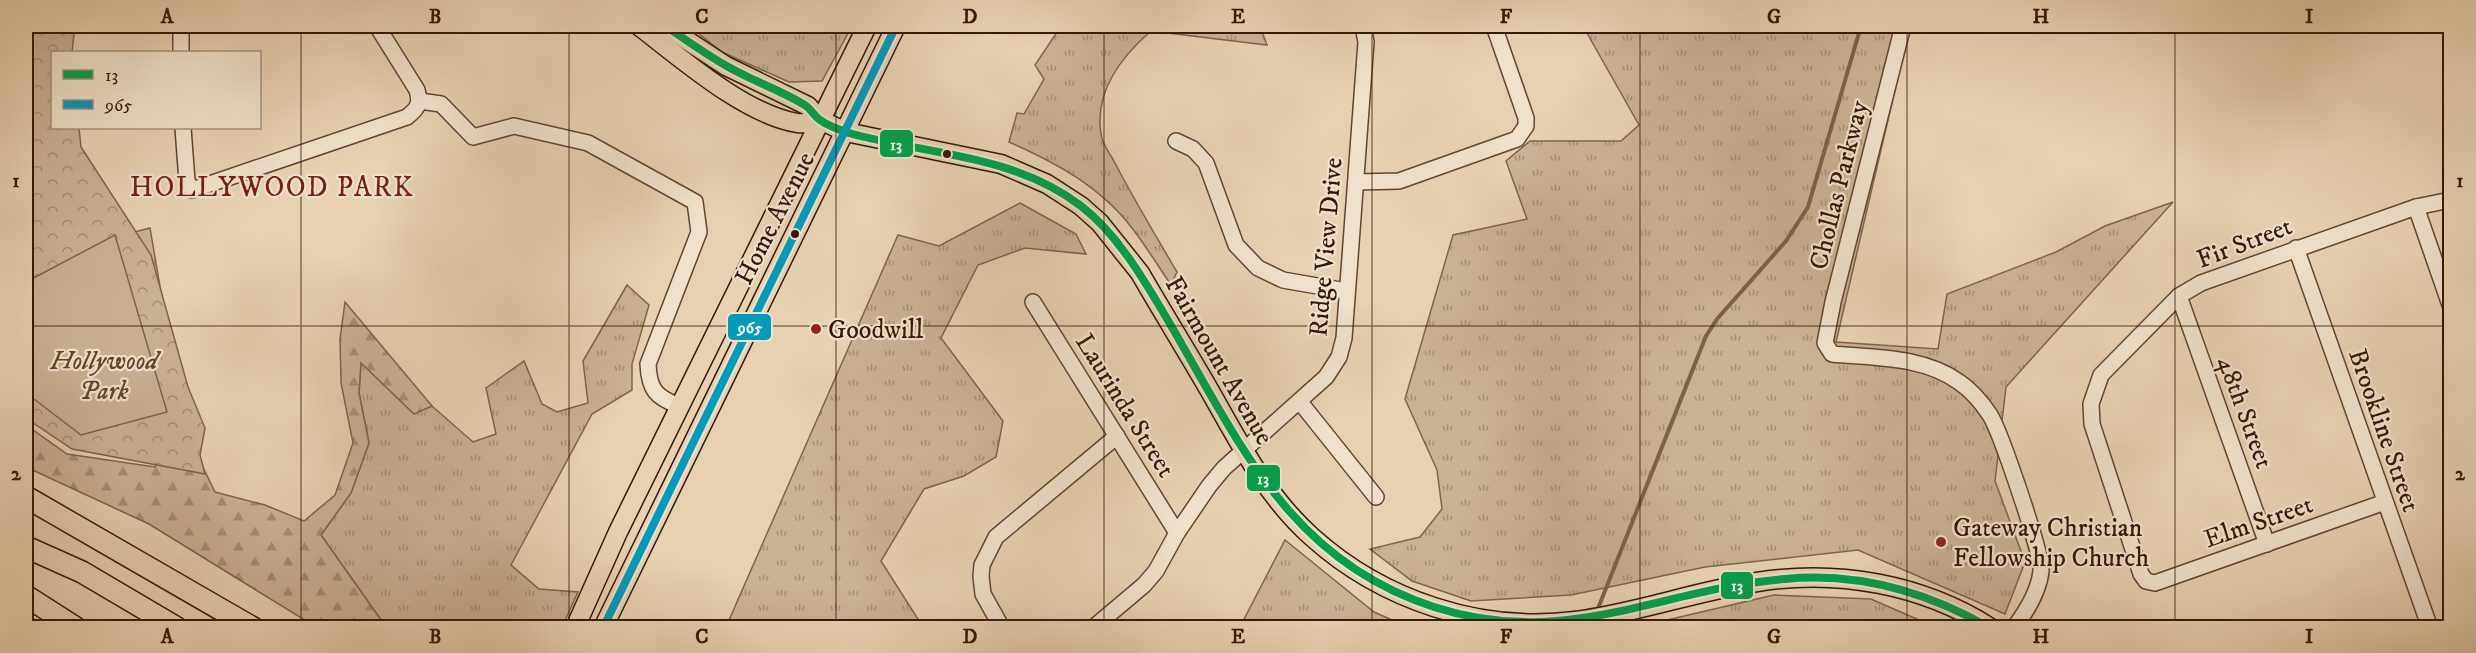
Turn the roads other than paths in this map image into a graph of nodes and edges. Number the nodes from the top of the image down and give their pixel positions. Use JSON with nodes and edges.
{"nodes":[{"id":1,"x":181,"y":26,"type":"edge"},
{"id":2,"x":377,"y":26,"type":"edge"},
{"id":3,"x":639,"y":26,"type":"edge"},
{"id":4,"x":666,"y":26,"type":"edge"},
{"id":5,"x":867,"y":26,"type":"edge"},
{"id":6,"x":896,"y":26,"type":"edge"},
{"id":7,"x":1364,"y":26,"type":"edge"},
{"id":8,"x":1494,"y":26,"type":"edge"},
{"id":9,"x":1903,"y":26,"type":"edge"},
{"id":10,"x":180,"y":51,"type":"edge"},
{"id":11,"x":419,"y":104,"type":"junction"},
{"id":12,"x":820,"y":120,"type":"junction"},
{"id":13,"x":183,"y":129,"type":"edge"},
{"id":14,"x":846,"y":132,"type":"junction"},
{"id":15,"x":1176,"y":141,"type":"dead end"},
{"id":16,"x":1356,"y":182,"type":"junction"},
{"id":17,"x":2451,"y":200,"type":"edge"},
{"id":18,"x":2416,"y":207,"type":"junction"},
{"id":19,"x":2296,"y":248,"type":"junction"},
{"id":20,"x":1347,"y":291,"type":"junction"},
{"id":21,"x":2179,"y":296,"type":"junction"},
{"id":22,"x":1033,"y":302,"type":"dead end"},
{"id":23,"x":2451,"y":305,"type":"edge"},
{"id":24,"x":1300,"y":402,"type":"junction"},
{"id":25,"x":679,"y":406,"type":"junction"},
{"id":26,"x":1117,"y":436,"type":"junction"},
{"id":27,"x":1244,"y":452,"type":"junction"},
{"id":28,"x":26,"y":497,"type":"edge"},
{"id":29,"x":1377,"y":497,"type":"dead end"},
{"id":30,"x":2385,"y":502,"type":"junction"},
{"id":31,"x":1177,"y":533,"type":"junction"},
{"id":32,"x":2267,"y":544,"type":"junction"},
{"id":33,"x":26,"y":547,"type":"edge"},
{"id":34,"x":2146,"y":581,"type":"joint"},
{"id":35,"x":26,"y":596,"type":"edge"},
{"id":36,"x":76,"y":627,"type":"edge"},
{"id":37,"x":177,"y":627,"type":"edge"},
{"id":38,"x":253,"y":627,"type":"edge"},
{"id":39,"x":575,"y":627,"type":"edge"},
{"id":40,"x":603,"y":627,"type":"edge"},
{"id":41,"x":1002,"y":627,"type":"edge"},
{"id":42,"x":1093,"y":627,"type":"edge"},
{"id":43,"x":1990,"y":627,"type":"edge"},
{"id":44,"x":2014,"y":627,"type":"edge"},
{"id":45,"x":2430,"y":627,"type":"edge"}],
"edges":[{"from":1,"to":10,"type":"street"},
{"from":2,"to":11,"type":"street"},
{"from":3,"to":12,"type":"main road","name":"Fairmount Avenue"},
{"from":4,"to":12,"type":"main road","name":"Fairmount Avenue"},
{"from":5,"to":12,"type":"main road","name":"Home Avenue"},
{"from":6,"to":14,"type":"main road","name":"Home Avenue"},
{"from":7,"to":16,"type":"street","name":"Ridge View Drive"},
{"from":8,"to":16,"type":"street"},
{"from":9,"to":44,"type":"street","name":"Chollas Parkway"},
{"from":11,"to":13,"type":"street"},
{"from":11,"to":25,"type":"street"},
{"from":12,"to":14,"type":"main road","name":"Fairmount Avenue"},
{"from":12,"to":25,"type":"main road","name":"Home Avenue"},
{"from":14,"to":27,"type":"main road","name":"Fairmount Avenue"},
{"from":14,"to":40,"type":"main road","name":"Home Avenue"},
{"from":15,"to":20,"type":"street"},
{"from":16,"to":20,"type":"street","name":"Ridge View Drive"},
{"from":17,"to":18,"type":"street","name":"Fir Street"},
{"from":18,"to":19,"type":"street","name":"Fir Street"},
{"from":18,"to":23,"type":"street"},
{"from":19,"to":21,"type":"street","name":"Fir Street"},
{"from":19,"to":30,"type":"street","name":"Brookline Street"},
{"from":20,"to":24,"type":"street","name":"Ridge View Drive"},
{"from":21,"to":32,"type":"street","name":"48th Street"},
{"from":21,"to":34,"type":"street","name":"Fir Street"},
{"from":22,"to":26,"type":"street","name":"Laurinda Street"},
{"from":24,"to":27,"type":"street","name":"Ridge View Drive"},
{"from":24,"to":29,"type":"street"},
{"from":25,"to":39,"type":"main road","name":"Home Avenue"},
{"from":26,"to":31,"type":"street","name":"Laurinda Street"},
{"from":26,"to":41,"type":"street"},
{"from":27,"to":31,"type":"street","name":"Ridge View Drive"},
{"from":27,"to":43,"type":"main road","name":"Fairmount Avenue"},
{"from":28,"to":38,"type":"highway"},
{"from":30,"to":32,"type":"street","name":"Elm Street"},
{"from":30,"to":45,"type":"street","name":"Brookline Street"},
{"from":31,"to":42,"type":"street","name":"Ridge View Drive"},
{"from":32,"to":34,"type":"street","name":"Elm Street"},
{"from":33,"to":37,"type":"highway"},
{"from":35,"to":36,"type":"highway"}]}
